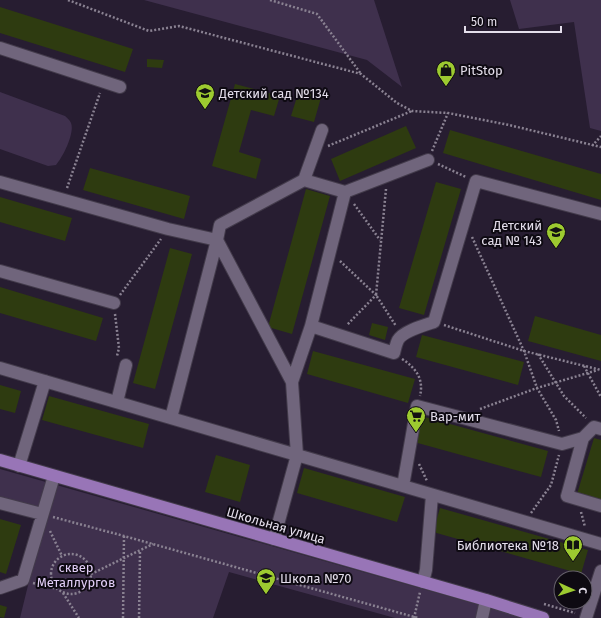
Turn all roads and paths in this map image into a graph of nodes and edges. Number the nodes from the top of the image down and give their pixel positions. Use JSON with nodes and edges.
{"nodes":[{"id":1,"x":68,"y":0,"type":"edge"},
{"id":2,"x":270,"y":0,"type":"edge"},
{"id":3,"x":0,"y":48,"type":"edge"},
{"id":4,"x":361,"y":74,"type":"junction"},
{"id":5,"x":104,"y":82,"type":"junction"},
{"id":6,"x":120,"y":86,"type":"dead end"},
{"id":7,"x":412,"y":111,"type":"junction"},
{"id":8,"x":448,"y":113,"type":"junction"},
{"id":9,"x":322,"y":130,"type":"dead end"},
{"id":10,"x":601,"y":136,"type":"edge"},
{"id":11,"x":592,"y":146,"type":"junction"},
{"id":12,"x":601,"y":147,"type":"edge"},
{"id":13,"x":314,"y":152,"type":"junction"},
{"id":14,"x":428,"y":160,"type":"junction"},
{"id":15,"x":387,"y":177,"type":"junction"},
{"id":16,"x":304,"y":180,"type":"junction"},
{"id":17,"x":476,"y":181,"type":"junction"},
{"id":18,"x":0,"y":182,"type":"edge"},
{"id":19,"x":345,"y":192,"type":"junction"},
{"id":20,"x":63,"y":199,"type":"junction"},
{"id":21,"x":601,"y":214,"type":"edge"},
{"id":22,"x":464,"y":220,"type":"junction"},
{"id":23,"x":168,"y":229,"type":"junction"},
{"id":24,"x":217,"y":240,"type":"junction"},
{"id":25,"x":381,"y":240,"type":"junction"},
{"id":26,"x":330,"y":251,"type":"junction"},
{"id":27,"x":0,"y":270,"type":"edge"},
{"id":28,"x":376,"y":295,"type":"junction"},
{"id":29,"x":114,"y":303,"type":"junction"},
{"id":30,"x":434,"y":322,"type":"junction"},
{"id":31,"x":311,"y":326,"type":"junction"},
{"id":32,"x":338,"y":334,"type":"junction"},
{"id":33,"x":402,"y":336,"type":"junction"},
{"id":34,"x":524,"y":351,"type":"junction"},
{"id":35,"x":394,"y":352,"type":"junction"},
{"id":36,"x":537,"y":354,"type":"junction"},
{"id":37,"x":121,"y":364,"type":"joint"},
{"id":38,"x":584,"y":366,"type":"junction"},
{"id":39,"x":0,"y":368,"type":"edge"},
{"id":40,"x":600,"y":370,"type":"edge"},
{"id":41,"x":587,"y":373,"type":"junction"},
{"id":42,"x":45,"y":381,"type":"junction"},
{"id":43,"x":292,"y":382,"type":"junction"},
{"id":44,"x":555,"y":383,"type":"junction"},
{"id":45,"x":537,"y":388,"type":"junction"},
{"id":46,"x":601,"y":397,"type":"edge"},
{"id":47,"x":117,"y":402,"type":"junction"},
{"id":48,"x":417,"y":406,"type":"junction"},
{"id":49,"x":459,"y":417,"type":"junction"},
{"id":50,"x":171,"y":418,"type":"junction"},
{"id":51,"x":598,"y":428,"type":"edge"},
{"id":52,"x":583,"y":438,"type":"junction"},
{"id":53,"x":562,"y":444,"type":"junction"},
{"id":54,"x":297,"y":455,"type":"junction"},
{"id":55,"x":0,"y":460,"type":"edge"},
{"id":56,"x":419,"y":462,"type":"dead end"},
{"id":57,"x":19,"y":466,"type":"junction"},
{"id":58,"x":54,"y":476,"type":"junction"},
{"id":59,"x":403,"y":486,"type":"junction"},
{"id":60,"x":432,"y":495,"type":"junction"},
{"id":61,"x":576,"y":499,"type":"junction"},
{"id":62,"x":0,"y":503,"type":"edge"},
{"id":63,"x":601,"y":506,"type":"edge"},
{"id":64,"x":42,"y":514,"type":"junction"},
{"id":65,"x":525,"y":522,"type":"junction"},
{"id":66,"x":124,"y":536,"type":"junction"},
{"id":67,"x":274,"y":539,"type":"junction"},
{"id":68,"x":589,"y":541,"type":"junction"},
{"id":69,"x":154,"y":544,"type":"junction"},
{"id":70,"x":601,"y":544,"type":"edge"},
{"id":71,"x":140,"y":550,"type":"junction"},
{"id":72,"x":62,"y":556,"type":"junction"},
{"id":73,"x":124,"y":558,"type":"junction"},
{"id":74,"x":601,"y":570,"type":"edge"},
{"id":75,"x":91,"y":574,"type":"junction"},
{"id":76,"x":23,"y":580,"type":"junction"},
{"id":77,"x":423,"y":582,"type":"junction"},
{"id":78,"x":0,"y":588,"type":"edge"},
{"id":79,"x":57,"y":588,"type":"junction"},
{"id":80,"x":63,"y":592,"type":"junction"},
{"id":81,"x":486,"y":600,"type":"junction"},
{"id":82,"x":414,"y":617,"type":"edge"},
{"id":83,"x":79,"y":618,"type":"edge"},
{"id":84,"x":123,"y":618,"type":"edge"},
{"id":85,"x":139,"y":618,"type":"edge"},
{"id":86,"x":418,"y":618,"type":"edge"},
{"id":87,"x":482,"y":618,"type":"edge"},
{"id":88,"x":543,"y":618,"type":"edge"},
{"id":89,"x":586,"y":618,"type":"edge"}],
"edges":[{"from":1,"to":4,"type":"path"},
{"from":2,"to":4,"type":"path"},
{"from":3,"to":5,"type":"lane"},
{"from":4,"to":7,"type":"path"},
{"from":5,"to":6,"type":"lane"},
{"from":5,"to":20,"type":"path"},
{"from":7,"to":8,"type":"path"},
{"from":7,"to":13,"type":"path"},
{"from":8,"to":11,"type":"path"},
{"from":8,"to":14,"type":"path"},
{"from":9,"to":13,"type":"lane"},
{"from":10,"to":11,"type":"path"},
{"from":11,"to":12,"type":"path"},
{"from":13,"to":16,"type":"lane"},
{"from":14,"to":15,"type":"lane"},
{"from":14,"to":17,"type":"path"},
{"from":15,"to":19,"type":"lane"},
{"from":15,"to":25,"type":"path"},
{"from":16,"to":19,"type":"lane"},
{"from":16,"to":24,"type":"lane"},
{"from":17,"to":21,"type":"lane"},
{"from":17,"to":22,"type":"lane"},
{"from":18,"to":20,"type":"lane"},
{"from":19,"to":25,"type":"path"},
{"from":19,"to":26,"type":"lane"},
{"from":20,"to":23,"type":"lane"},
{"from":22,"to":30,"type":"lane"},
{"from":22,"to":34,"type":"path"},
{"from":23,"to":24,"type":"lane"},
{"from":23,"to":29,"type":"path"},
{"from":24,"to":43,"type":"lane"},
{"from":24,"to":50,"type":"lane"},
{"from":25,"to":28,"type":"path"},
{"from":26,"to":28,"type":"path"},
{"from":26,"to":31,"type":"lane"},
{"from":27,"to":29,"type":"lane"},
{"from":28,"to":32,"type":"path"},
{"from":28,"to":33,"type":"path"},
{"from":29,"to":37,"type":"path"},
{"from":30,"to":33,"type":"lane"},
{"from":30,"to":34,"type":"path"},
{"from":31,"to":32,"type":"lane"},
{"from":31,"to":43,"type":"lane"},
{"from":32,"to":35,"type":"lane"},
{"from":33,"to":35,"type":"lane"},
{"from":34,"to":36,"type":"path"},
{"from":34,"to":45,"type":"path"},
{"from":35,"to":48,"type":"path"},
{"from":36,"to":38,"type":"path"},
{"from":36,"to":44,"type":"path"},
{"from":37,"to":47,"type":"lane"},
{"from":38,"to":40,"type":"path"},
{"from":38,"to":41,"type":"path"},
{"from":39,"to":42,"type":"lane"},
{"from":40,"to":41,"type":"path"},
{"from":41,"to":44,"type":"path"},
{"from":41,"to":46,"type":"path"},
{"from":42,"to":47,"type":"lane"},
{"from":42,"to":57,"type":"lane"},
{"from":43,"to":54,"type":"lane"},
{"from":44,"to":45,"type":"path"},
{"from":44,"to":51,"type":"path"},
{"from":45,"to":49,"type":"path"},
{"from":45,"to":53,"type":"path"},
{"from":47,"to":50,"type":"lane"},
{"from":48,"to":49,"type":"lane"},
{"from":48,"to":59,"type":"lane"},
{"from":49,"to":53,"type":"lane"},
{"from":50,"to":54,"type":"lane"},
{"from":51,"to":52,"type":"lane"},
{"from":52,"to":53,"type":"lane"},
{"from":52,"to":61,"type":"lane"},
{"from":53,"to":65,"type":"path"},
{"from":54,"to":59,"type":"lane"},
{"from":54,"to":67,"type":"lane"},
{"from":55,"to":57,"type":"main road","name":"Школьная улица"},
{"from":56,"to":60,"type":"path"},
{"from":57,"to":58,"type":"main road","name":"Школьная улица"},
{"from":58,"to":64,"type":"lane"},
{"from":58,"to":67,"type":"main road","name":"Школьная улица"},
{"from":59,"to":60,"type":"lane"},
{"from":60,"to":65,"type":"lane"},
{"from":60,"to":77,"type":"lane"},
{"from":61,"to":63,"type":"lane"},
{"from":61,"to":68,"type":"path"},
{"from":62,"to":64,"type":"lane"},
{"from":64,"to":66,"type":"path"},
{"from":64,"to":72,"type":"path"},
{"from":64,"to":76,"type":"lane"},
{"from":65,"to":68,"type":"lane"},
{"from":66,"to":69,"type":"path"},
{"from":66,"to":73,"type":"path"},
{"from":67,"to":77,"type":"main road","name":"Школьная улица"},
{"from":68,"to":70,"type":"lane"},
{"from":69,"to":71,"type":"path"},
{"from":69,"to":82,"type":"path"},
{"from":71,"to":73,"type":"path"},
{"from":71,"to":85,"type":"path"},
{"from":72,"to":75,"type":"path"},
{"from":72,"to":79,"type":"path"},
{"from":73,"to":75,"type":"path"},
{"from":73,"to":84,"type":"path"},
{"from":74,"to":89,"type":"lane"},
{"from":75,"to":80,"type":"path"},
{"from":76,"to":78,"type":"lane"},
{"from":76,"to":79,"type":"path"},
{"from":77,"to":81,"type":"main road","name":"Школьная улица"},
{"from":77,"to":82,"type":"path"},
{"from":79,"to":80,"type":"path"},
{"from":80,"to":83,"type":"path"},
{"from":81,"to":87,"type":"lane"},
{"from":81,"to":88,"type":"main road","name":"Школьная улица"},
{"from":82,"to":86,"type":"path"}]}
